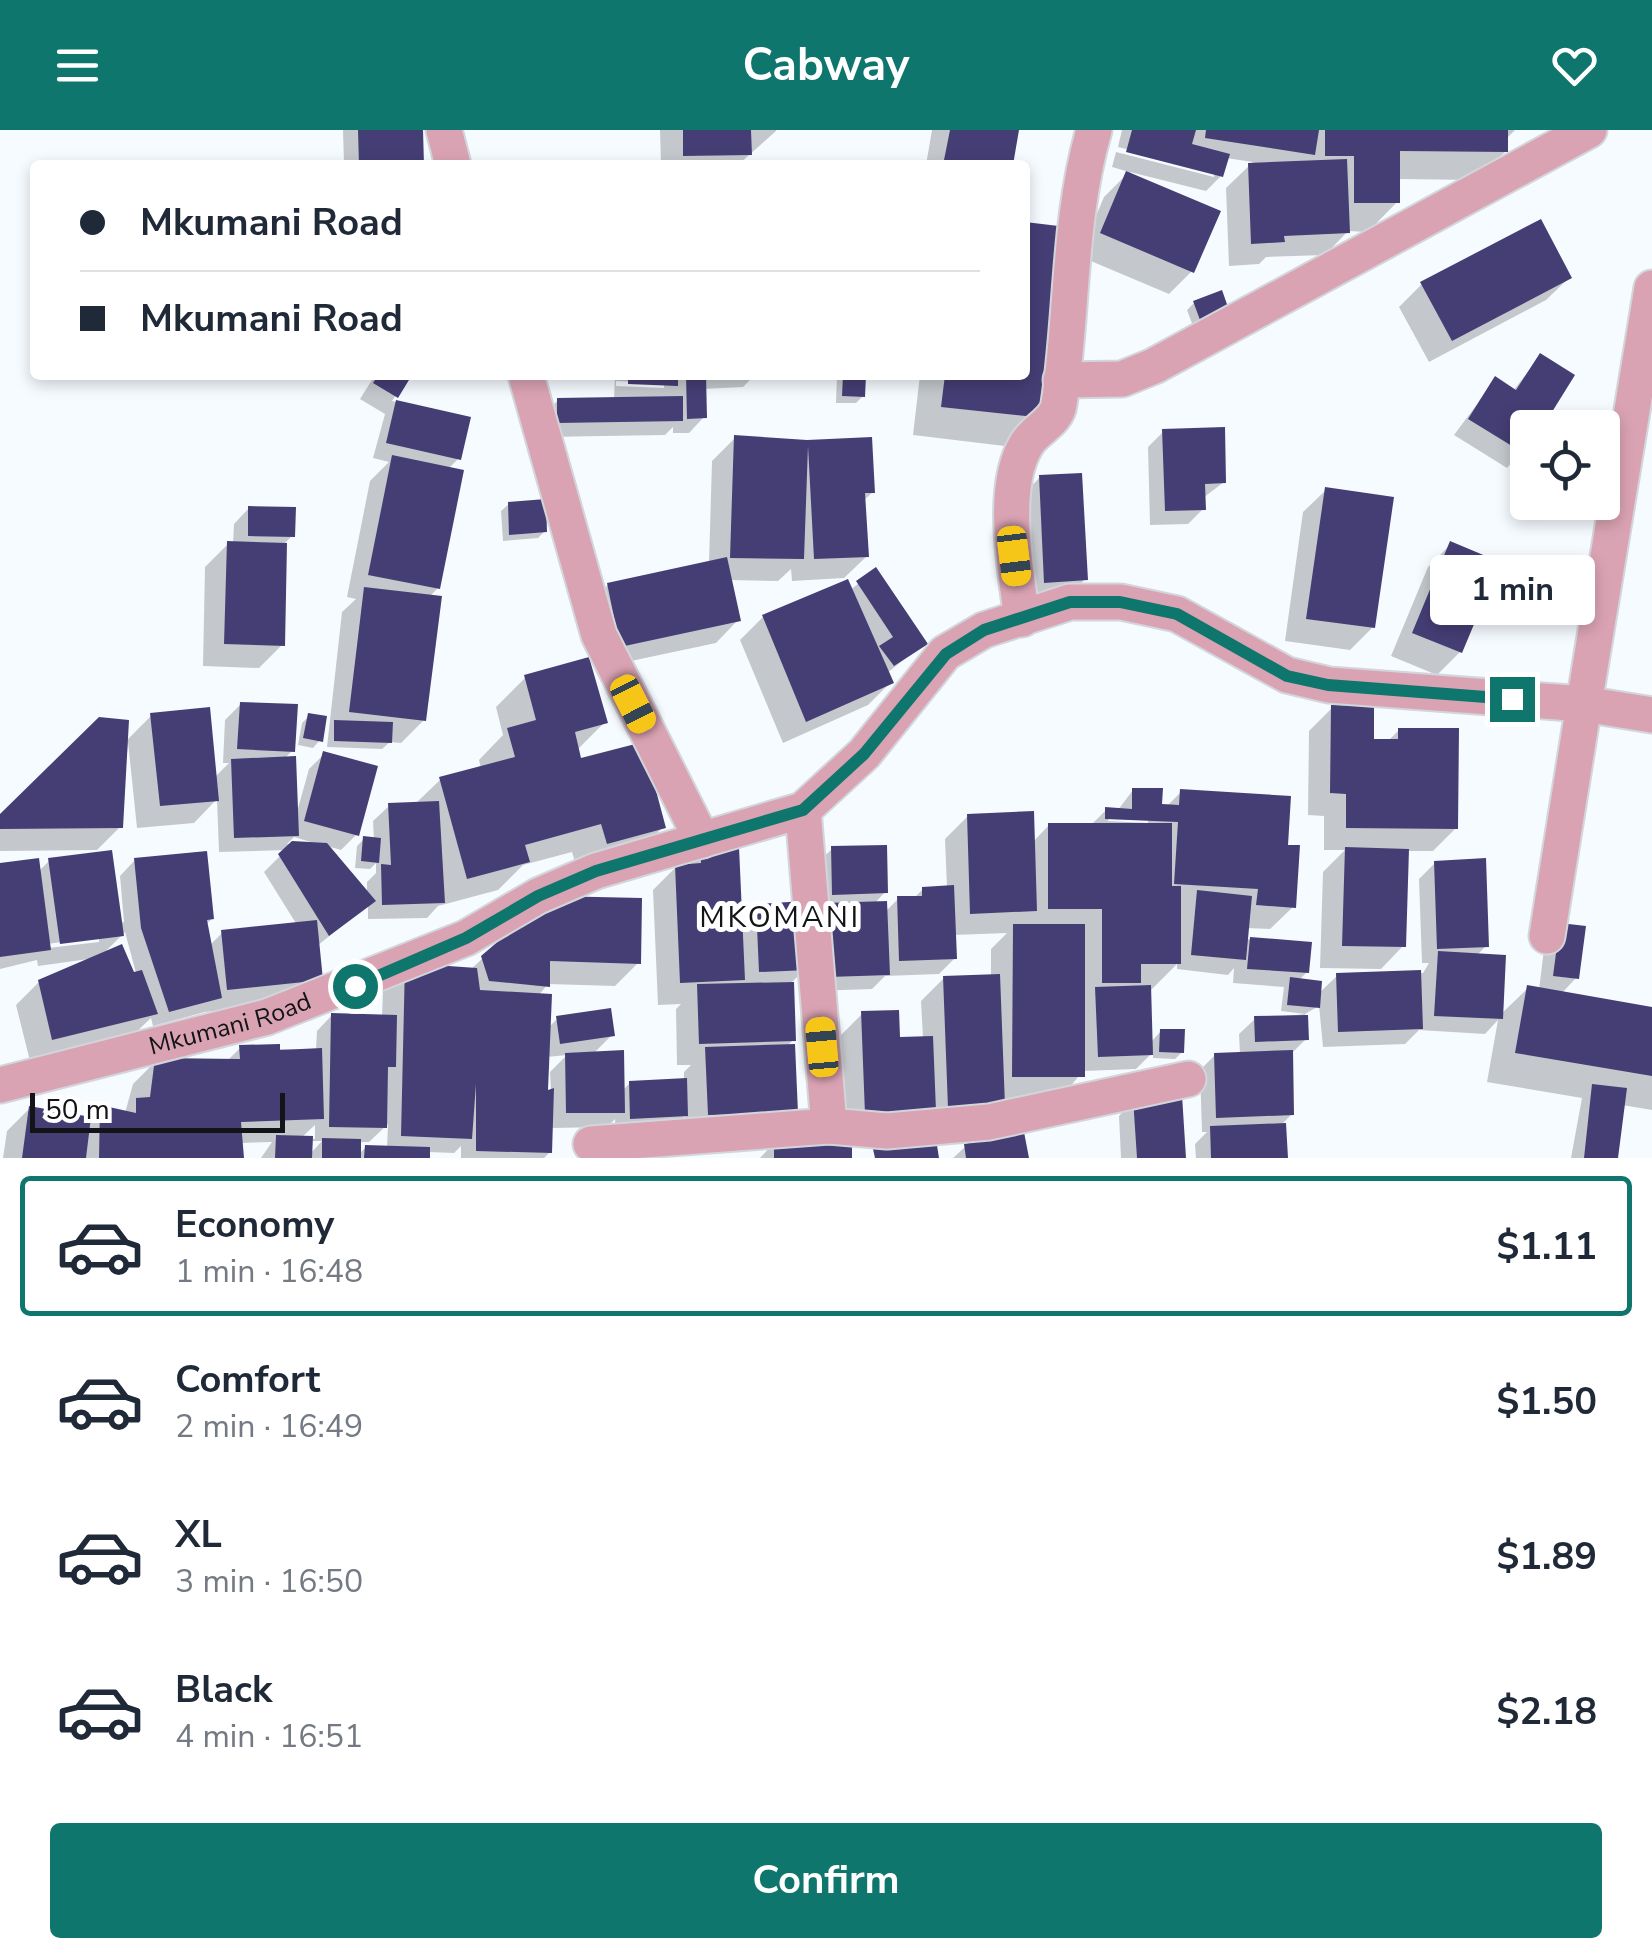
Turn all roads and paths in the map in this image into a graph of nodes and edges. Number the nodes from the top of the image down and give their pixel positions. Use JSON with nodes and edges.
{"nodes":[{"id":1,"x":444,"y":130,"type":"edge"},
{"id":2,"x":1094,"y":130,"type":"edge"},
{"id":3,"x":1588,"y":130,"type":"edge"},
{"id":4,"x":452,"y":160,"type":"edge"},
{"id":5,"x":1652,"y":288,"type":"edge"},
{"id":6,"x":527,"y":380,"type":"edge"},
{"id":7,"x":1061,"y":380,"type":"junction"},
{"id":8,"x":1022,"y":620,"type":"junction"},
{"id":9,"x":1584,"y":704,"type":"junction"},
{"id":10,"x":1652,"y":715,"type":"edge"},
{"id":11,"x":803,"y":810,"type":"junction"},
{"id":12,"x":702,"y":840,"type":"junction"},
{"id":13,"x":1547,"y":936,"type":"dead end"},
{"id":14,"x":1188,"y":1078,"type":"dead end"},
{"id":15,"x":0,"y":1085,"type":"edge"},
{"id":16,"x":829,"y":1126,"type":"junction"},
{"id":17,"x":591,"y":1144,"type":"dead end"}],
"edges":[{"from":1,"to":4,"type":"street"},
{"from":2,"to":7,"type":"street"},
{"from":3,"to":7,"type":"street"},
{"from":5,"to":9,"type":"street"},
{"from":6,"to":12,"type":"street"},
{"from":7,"to":8,"type":"street"},
{"from":8,"to":9,"type":"street","name":"Mkumani Road"},
{"from":8,"to":11,"type":"street","name":"Mkumani Road"},
{"from":9,"to":10,"type":"street","name":"Mkumani Road"},
{"from":9,"to":13,"type":"street"},
{"from":11,"to":12,"type":"street","name":"Mkumani Road"},
{"from":11,"to":16,"type":"street"},
{"from":12,"to":15,"type":"street","name":"Mkumani Road"},
{"from":14,"to":16,"type":"street"},
{"from":16,"to":17,"type":"street"}]}
